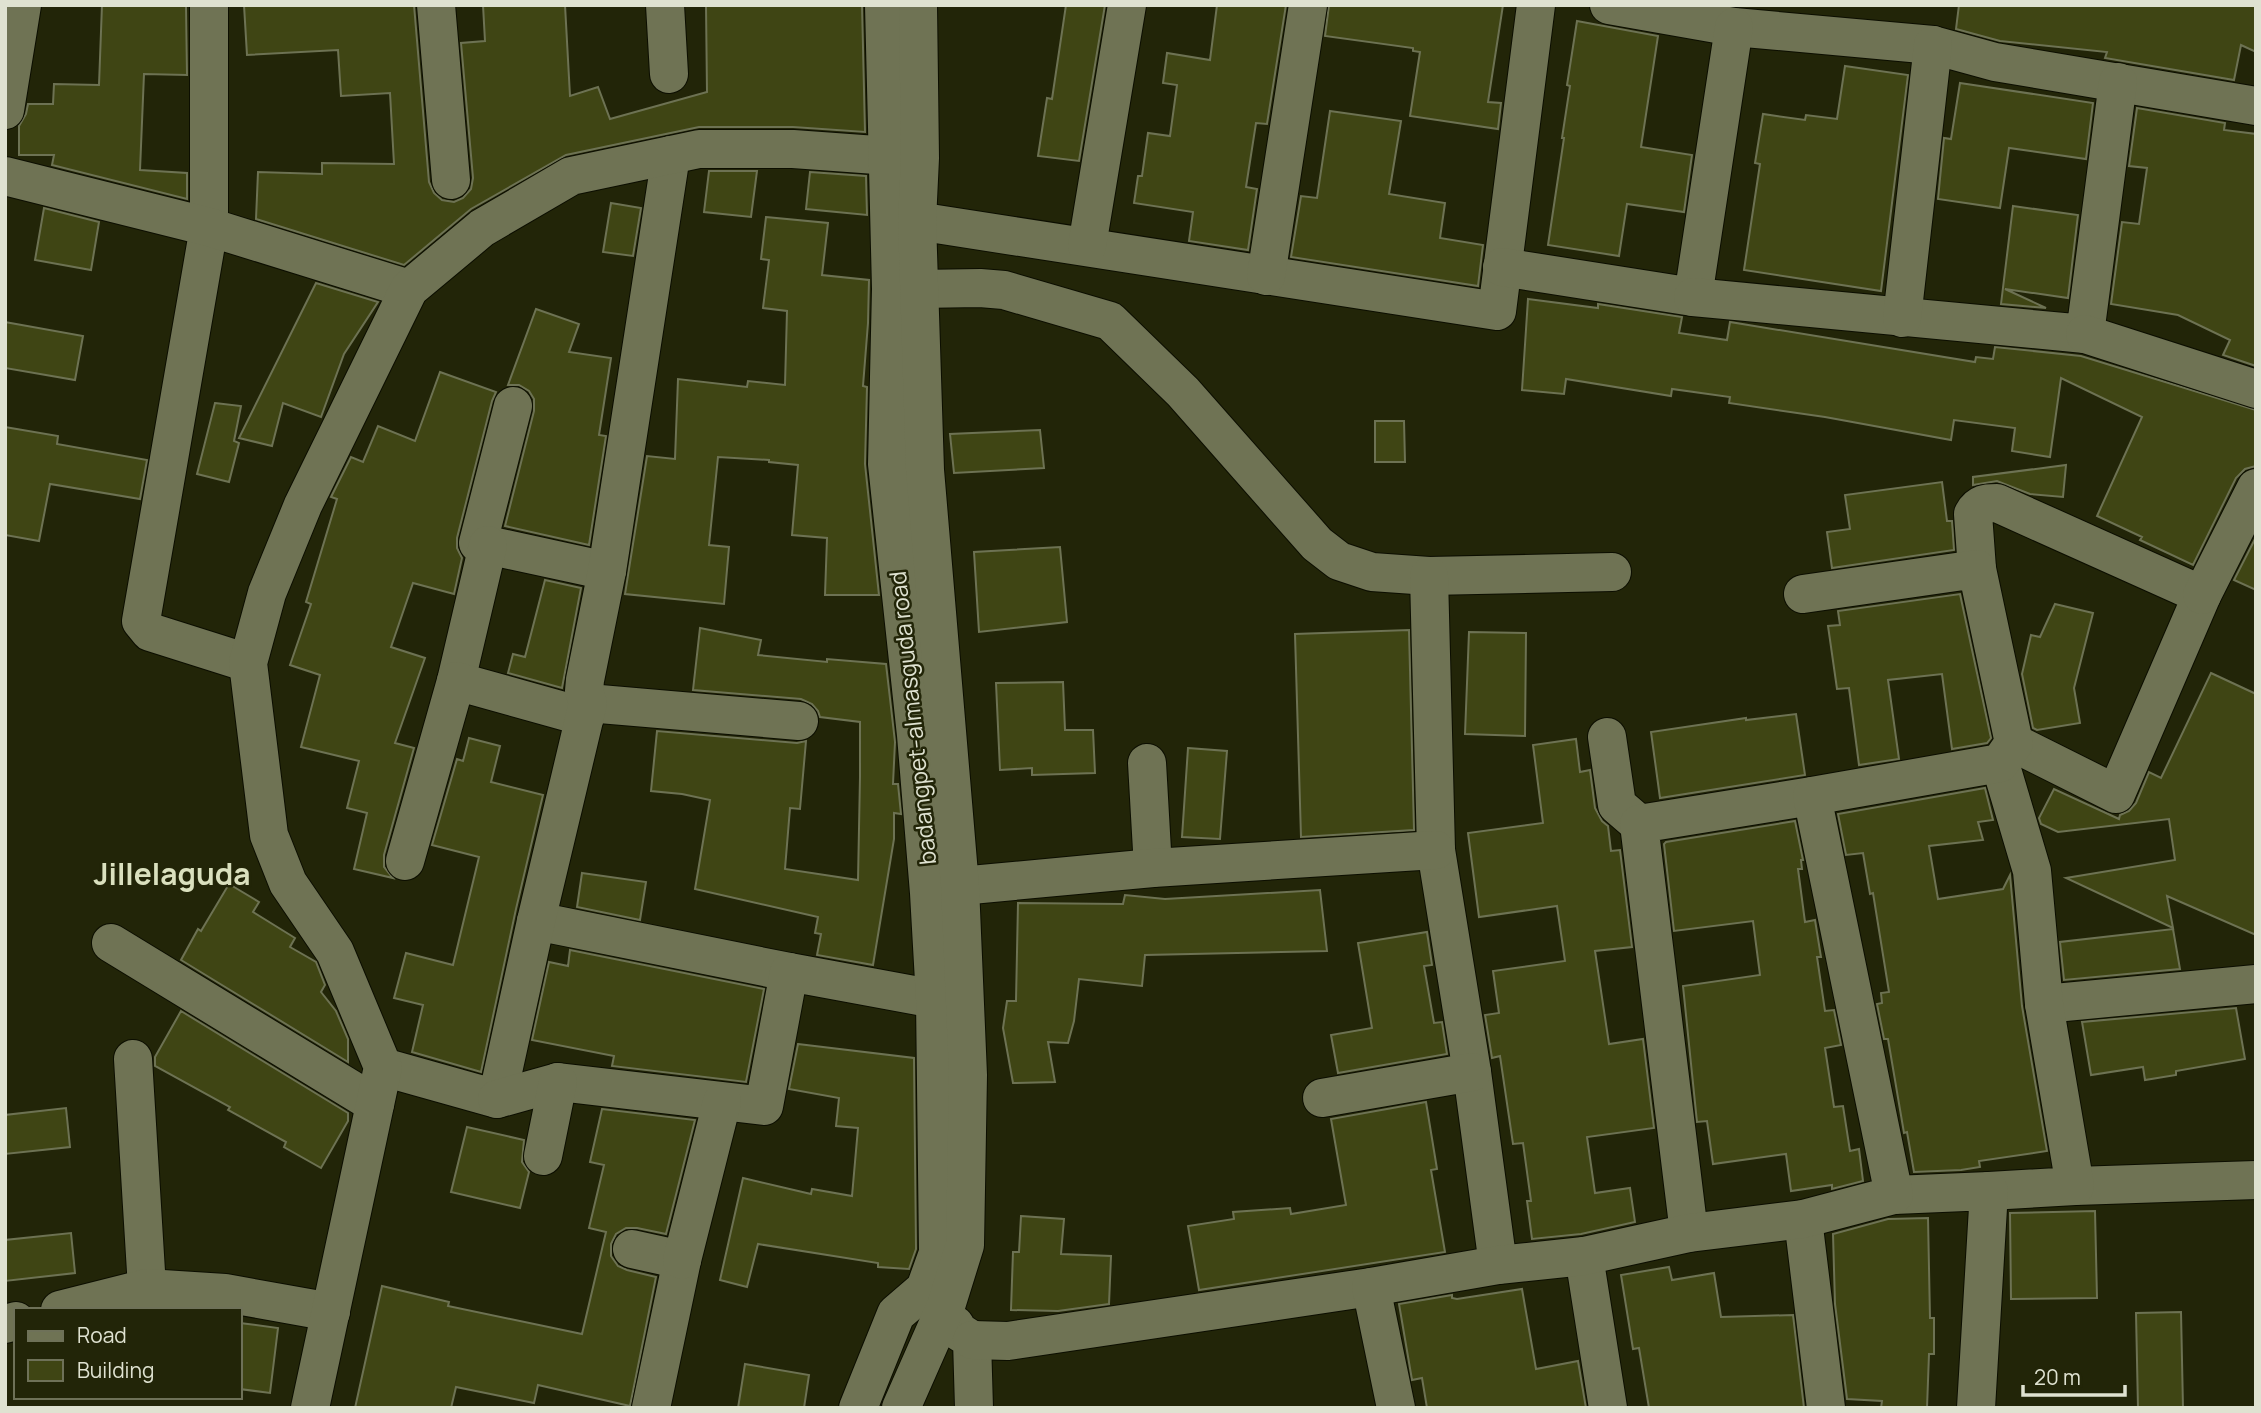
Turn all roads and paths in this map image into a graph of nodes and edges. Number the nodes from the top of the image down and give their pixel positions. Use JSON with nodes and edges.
{"nodes":[{"id":1,"x":22,"y":5,"type":"edge"},
{"id":2,"x":209,"y":5,"type":"edge"},
{"id":3,"x":436,"y":5,"type":"edge"},
{"id":4,"x":665,"y":5,"type":"edge"},
{"id":5,"x":884,"y":5,"type":"edge"},
{"id":6,"x":918,"y":5,"type":"edge"},
{"id":7,"x":1127,"y":5,"type":"edge"},
{"id":8,"x":1308,"y":5,"type":"edge"},
{"id":9,"x":1536,"y":5,"type":"edge"},
{"id":10,"x":1609,"y":5,"type":"edge"},
{"id":11,"x":1734,"y":27,"type":"junction"},
{"id":12,"x":1933,"y":45,"type":"junction"},
{"id":13,"x":669,"y":74,"type":"dead end"},
{"id":14,"x":2118,"y":82,"type":"junction"},
{"id":15,"x":2256,"y":106,"type":"edge"},
{"id":16,"x":5,"y":110,"type":"edge"},
{"id":17,"x":671,"y":155,"type":"junction"},
{"id":18,"x":890,"y":156,"type":"junction"},
{"id":19,"x":5,"y":176,"type":"edge"},
{"id":20,"x":452,"y":180,"type":"dead end"},
{"id":21,"x":917,"y":221,"type":"junction"},
{"id":22,"x":209,"y":228,"type":"junction"},
{"id":23,"x":1087,"y":246,"type":"junction"},
{"id":24,"x":1502,"y":267,"type":"junction"},
{"id":25,"x":1266,"y":275,"type":"junction"},
{"id":26,"x":409,"y":289,"type":"junction"},
{"id":27,"x":918,"y":289,"type":"junction"},
{"id":28,"x":1693,"y":297,"type":"junction"},
{"id":29,"x":1902,"y":318,"type":"junction"},
{"id":30,"x":2085,"y":334,"type":"junction"},
{"id":31,"x":2256,"y":389,"type":"edge"},
{"id":32,"x":513,"y":406,"type":"dead end"},
{"id":33,"x":2256,"y":488,"type":"edge"},
{"id":34,"x":488,"y":545,"type":"junction"},
{"id":35,"x":1977,"y":569,"type":"junction"},
{"id":36,"x":607,"y":571,"type":"junction"},
{"id":37,"x":1612,"y":572,"type":"dead end"},
{"id":38,"x":1429,"y":589,"type":"junction"},
{"id":39,"x":1803,"y":594,"type":"dead end"},
{"id":40,"x":2202,"y":595,"type":"junction"},
{"id":41,"x":248,"y":663,"type":"junction"},
{"id":42,"x":456,"y":681,"type":"junction"},
{"id":43,"x":586,"y":710,"type":"junction"},
{"id":44,"x":799,"y":721,"type":"dead end"},
{"id":45,"x":1607,"y":737,"type":"dead end"},
{"id":46,"x":2007,"y":753,"type":"junction"},
{"id":47,"x":1147,"y":762,"type":"dead end"},
{"id":48,"x":1812,"y":796,"type":"junction"},
{"id":49,"x":1639,"y":824,"type":"junction"},
{"id":50,"x":1436,"y":850,"type":"junction"},
{"id":51,"x":405,"y":861,"type":"dead end"},
{"id":52,"x":1153,"y":868,"type":"junction"},
{"id":53,"x":960,"y":887,"type":"junction"},
{"id":54,"x":536,"y":921,"type":"junction"},
{"id":55,"x":111,"y":943,"type":"dead end"},
{"id":56,"x":789,"y":972,"type":"junction"},
{"id":57,"x":2256,"y":984,"type":"edge"},
{"id":58,"x":935,"y":999,"type":"junction"},
{"id":59,"x":2044,"y":1004,"type":"junction"},
{"id":60,"x":133,"y":1059,"type":"dead end"},
{"id":61,"x":383,"y":1067,"type":"junction"},
{"id":62,"x":1472,"y":1072,"type":"junction"},
{"id":63,"x":558,"y":1082,"type":"junction"},
{"id":64,"x":1322,"y":1098,"type":"dead end"},
{"id":65,"x":497,"y":1099,"type":"junction"},
{"id":66,"x":722,"y":1102,"type":"junction"},
{"id":67,"x":375,"y":1104,"type":"junction"},
{"id":68,"x":543,"y":1156,"type":"dead end"},
{"id":69,"x":2256,"y":1180,"type":"edge"},
{"id":70,"x":2075,"y":1186,"type":"junction"},
{"id":71,"x":1989,"y":1191,"type":"junction"},
{"id":72,"x":1894,"y":1195,"type":"junction"},
{"id":73,"x":1803,"y":1220,"type":"junction"},
{"id":74,"x":1689,"y":1233,"type":"junction"},
{"id":75,"x":632,"y":1249,"type":"dead end"},
{"id":76,"x":1584,"y":1256,"type":"junction"},
{"id":77,"x":682,"y":1260,"type":"junction"},
{"id":78,"x":1498,"y":1265,"type":"junction"},
{"id":79,"x":1371,"y":1287,"type":"junction"},
{"id":80,"x":147,"y":1288,"type":"junction"},
{"id":81,"x":936,"y":1298,"type":"junction"},
{"id":82,"x":68,"y":1308,"type":"edge"},
{"id":83,"x":331,"y":1312,"type":"junction"},
{"id":84,"x":972,"y":1340,"type":"junction"},
{"id":85,"x":310,"y":1408,"type":"edge"},
{"id":86,"x":651,"y":1408,"type":"edge"},
{"id":87,"x":858,"y":1408,"type":"edge"},
{"id":88,"x":901,"y":1408,"type":"edge"},
{"id":89,"x":974,"y":1408,"type":"edge"},
{"id":90,"x":1396,"y":1408,"type":"edge"},
{"id":91,"x":1608,"y":1408,"type":"edge"},
{"id":92,"x":1826,"y":1408,"type":"edge"},
{"id":93,"x":1976,"y":1408,"type":"edge"}],
"edges":[{"from":1,"to":16,"type":"street"},
{"from":2,"to":22,"type":"street"},
{"from":3,"to":20,"type":"street"},
{"from":4,"to":13,"type":"street"},
{"from":5,"to":18,"type":"street","name":"badangpet-almasguda road"},
{"from":6,"to":21,"type":"street","name":"badangpet-almasguda road"},
{"from":7,"to":23,"type":"street"},
{"from":8,"to":25,"type":"street"},
{"from":9,"to":24,"type":"street"},
{"from":10,"to":11,"type":"street"},
{"from":11,"to":12,"type":"street"},
{"from":11,"to":28,"type":"street"},
{"from":12,"to":14,"type":"street"},
{"from":12,"to":29,"type":"street"},
{"from":14,"to":15,"type":"street"},
{"from":14,"to":30,"type":"street"},
{"from":17,"to":18,"type":"street"},
{"from":17,"to":26,"type":"street"},
{"from":17,"to":36,"type":"street"},
{"from":18,"to":58,"type":"street","name":"badangpet-almasguda road"},
{"from":19,"to":22,"type":"street"},
{"from":21,"to":23,"type":"street"},
{"from":21,"to":27,"type":"street","name":"badangpet-almasguda road"},
{"from":22,"to":26,"type":"street"},
{"from":22,"to":41,"type":"street"},
{"from":23,"to":25,"type":"street"},
{"from":24,"to":25,"type":"street"},
{"from":24,"to":28,"type":"street"},
{"from":26,"to":41,"type":"street"},
{"from":27,"to":38,"type":"street"},
{"from":27,"to":53,"type":"street","name":"badangpet-almasguda road"},
{"from":28,"to":29,"type":"street"},
{"from":29,"to":30,"type":"street"},
{"from":30,"to":31,"type":"street"},
{"from":32,"to":34,"type":"street"},
{"from":33,"to":40,"type":"street"},
{"from":34,"to":36,"type":"street"},
{"from":34,"to":42,"type":"street"},
{"from":35,"to":39,"type":"street"},
{"from":35,"to":40,"type":"street"},
{"from":35,"to":46,"type":"street"},
{"from":36,"to":43,"type":"street"},
{"from":37,"to":38,"type":"street"},
{"from":38,"to":50,"type":"street"},
{"from":40,"to":46,"type":"street"},
{"from":41,"to":61,"type":"street"},
{"from":42,"to":43,"type":"street"},
{"from":42,"to":51,"type":"street"},
{"from":43,"to":44,"type":"street"},
{"from":43,"to":54,"type":"street"},
{"from":45,"to":49,"type":"street"},
{"from":46,"to":48,"type":"street"},
{"from":46,"to":59,"type":"street"},
{"from":47,"to":52,"type":"street"},
{"from":48,"to":49,"type":"street"},
{"from":48,"to":72,"type":"street"},
{"from":49,"to":74,"type":"street"},
{"from":50,"to":52,"type":"street"},
{"from":50,"to":62,"type":"street"},
{"from":52,"to":53,"type":"street"},
{"from":53,"to":81,"type":"street","name":"badangpet-almasguda road"},
{"from":54,"to":56,"type":"street"},
{"from":54,"to":65,"type":"street"},
{"from":55,"to":67,"type":"street"},
{"from":56,"to":58,"type":"street"},
{"from":56,"to":66,"type":"street"},
{"from":57,"to":59,"type":"street"},
{"from":58,"to":81,"type":"street","name":"badangpet-almasguda road"},
{"from":59,"to":70,"type":"street"},
{"from":60,"to":80,"type":"street"},
{"from":61,"to":65,"type":"street"},
{"from":61,"to":67,"type":"street"},
{"from":62,"to":64,"type":"street"},
{"from":62,"to":78,"type":"street"},
{"from":63,"to":65,"type":"street"},
{"from":63,"to":66,"type":"street"},
{"from":63,"to":68,"type":"street"},
{"from":66,"to":77,"type":"street"},
{"from":67,"to":83,"type":"street"},
{"from":69,"to":70,"type":"street"},
{"from":70,"to":71,"type":"street"},
{"from":71,"to":72,"type":"street"},
{"from":71,"to":93,"type":"street"},
{"from":72,"to":73,"type":"street"},
{"from":73,"to":74,"type":"street"},
{"from":73,"to":92,"type":"street"},
{"from":74,"to":76,"type":"street"},
{"from":75,"to":77,"type":"street"},
{"from":76,"to":78,"type":"street"},
{"from":76,"to":91,"type":"street"},
{"from":77,"to":86,"type":"street"},
{"from":78,"to":79,"type":"street"},
{"from":79,"to":84,"type":"street"},
{"from":79,"to":90,"type":"street"},
{"from":80,"to":82,"type":"street"},
{"from":80,"to":83,"type":"street"},
{"from":81,"to":84,"type":"street"},
{"from":81,"to":87,"type":"street","name":"badangpet-almasguda road"},
{"from":81,"to":88,"type":"street","name":"badangpet-almasguda road"},
{"from":83,"to":85,"type":"street"},
{"from":84,"to":89,"type":"street"}]}
